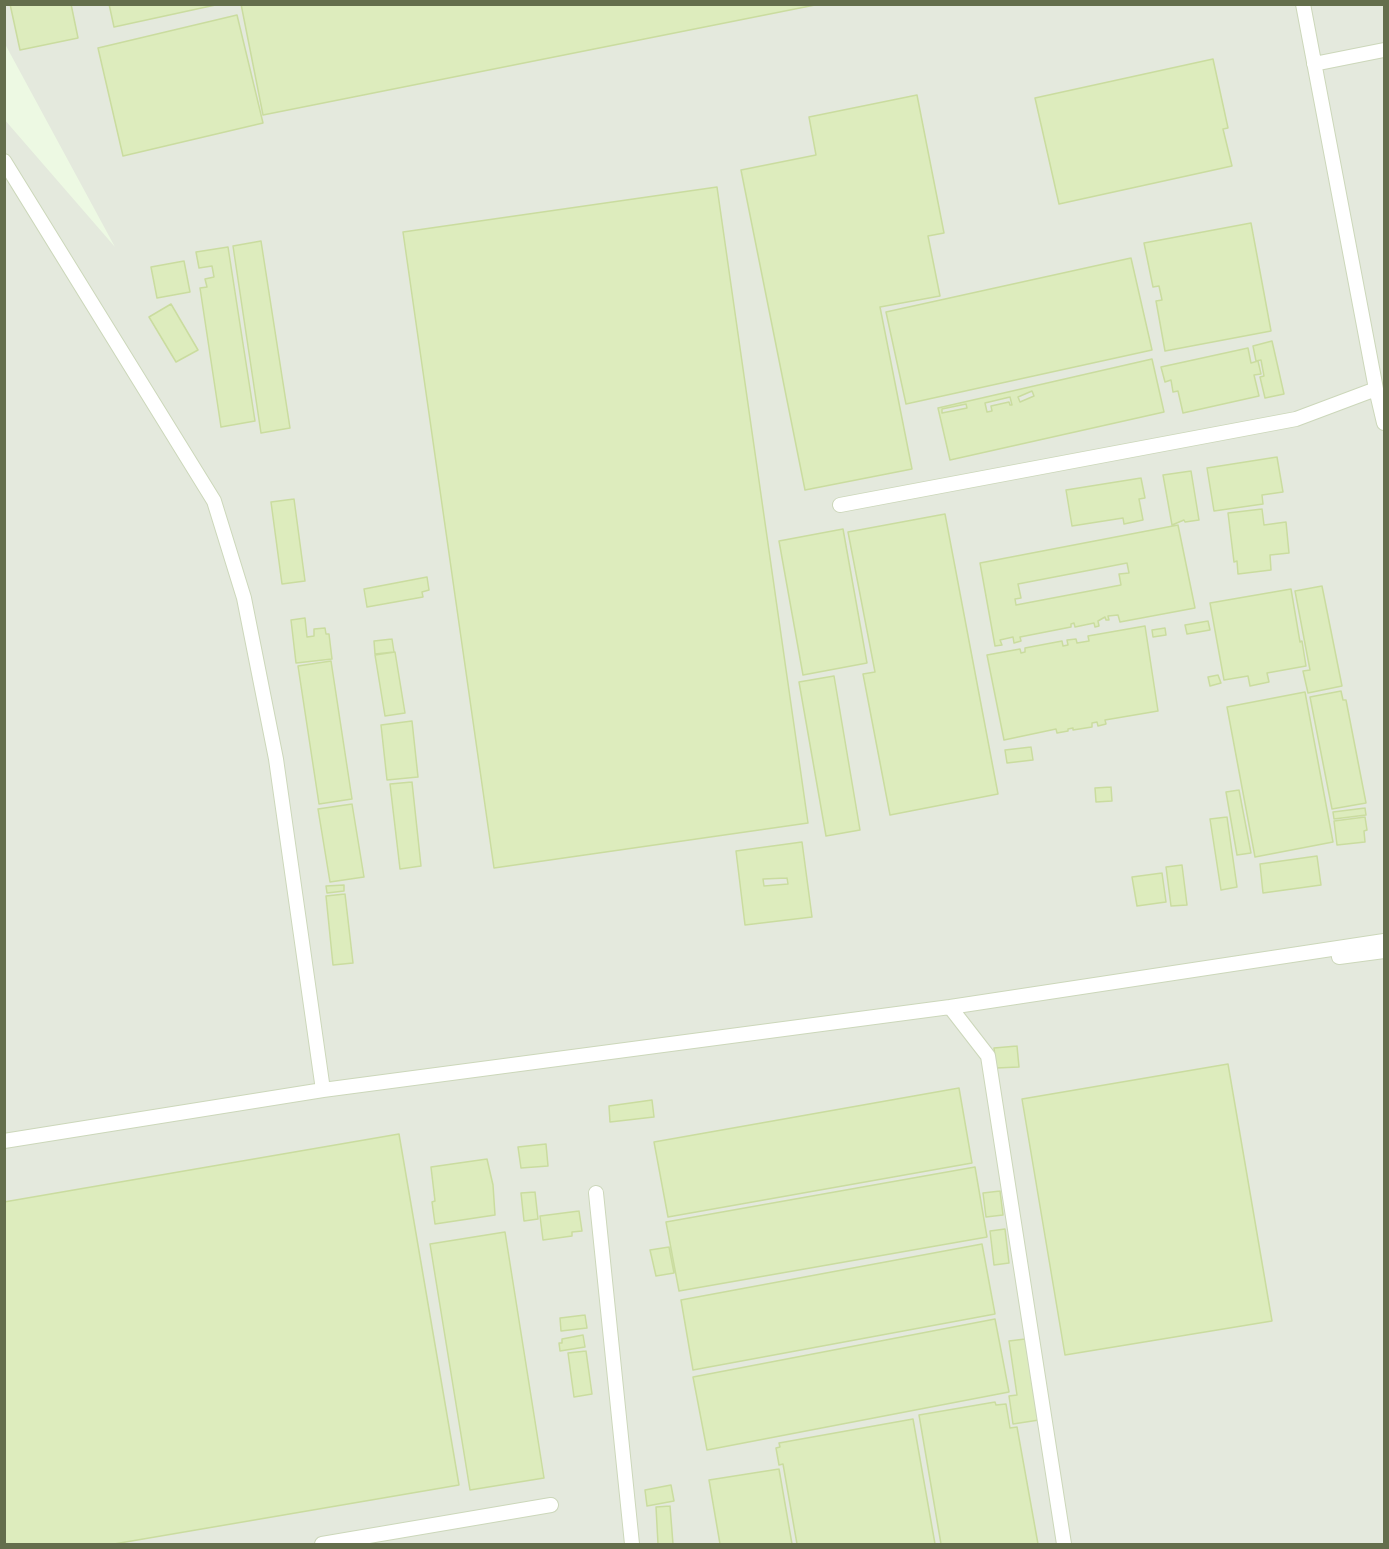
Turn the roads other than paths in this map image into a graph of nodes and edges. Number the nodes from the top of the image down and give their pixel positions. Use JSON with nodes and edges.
{"nodes":[{"id":1,"x":1303,"y":4,"type":"edge"},
{"id":2,"x":1384,"y":50,"type":"edge"},
{"id":3,"x":1314,"y":64,"type":"junction"},
{"id":4,"x":4,"y":161,"type":"edge"},
{"id":5,"x":1376,"y":389,"type":"junction"},
{"id":6,"x":1384,"y":423,"type":"edge"},
{"id":7,"x":840,"y":505,"type":"dead end"},
{"id":8,"x":1384,"y":941,"type":"edge"},
{"id":9,"x":1384,"y":951,"type":"edge"},
{"id":10,"x":950,"y":1007,"type":"junction"},
{"id":11,"x":323,"y":1090,"type":"junction"},
{"id":12,"x":4,"y":1141,"type":"edge"},
{"id":13,"x":596,"y":1193,"type":"dead end"},
{"id":14,"x":551,"y":1505,"type":"dead end"},
{"id":15,"x":322,"y":1545,"type":"edge"},
{"id":16,"x":632,"y":1545,"type":"edge"},
{"id":17,"x":1064,"y":1545,"type":"edge"}],
"edges":[{"from":1,"to":3,"type":"lane"},
{"from":2,"to":3,"type":"lane"},
{"from":3,"to":5,"type":"lane"},
{"from":4,"to":11,"type":"lane"},
{"from":5,"to":6,"type":"lane"},
{"from":5,"to":7,"type":"lane"},
{"from":8,"to":10,"type":"lane"},
{"from":9,"to":10,"type":"lane"},
{"from":10,"to":11,"type":"lane"},
{"from":10,"to":17,"type":"lane"},
{"from":11,"to":12,"type":"lane"},
{"from":13,"to":16,"type":"lane"},
{"from":14,"to":15,"type":"lane"}]}
